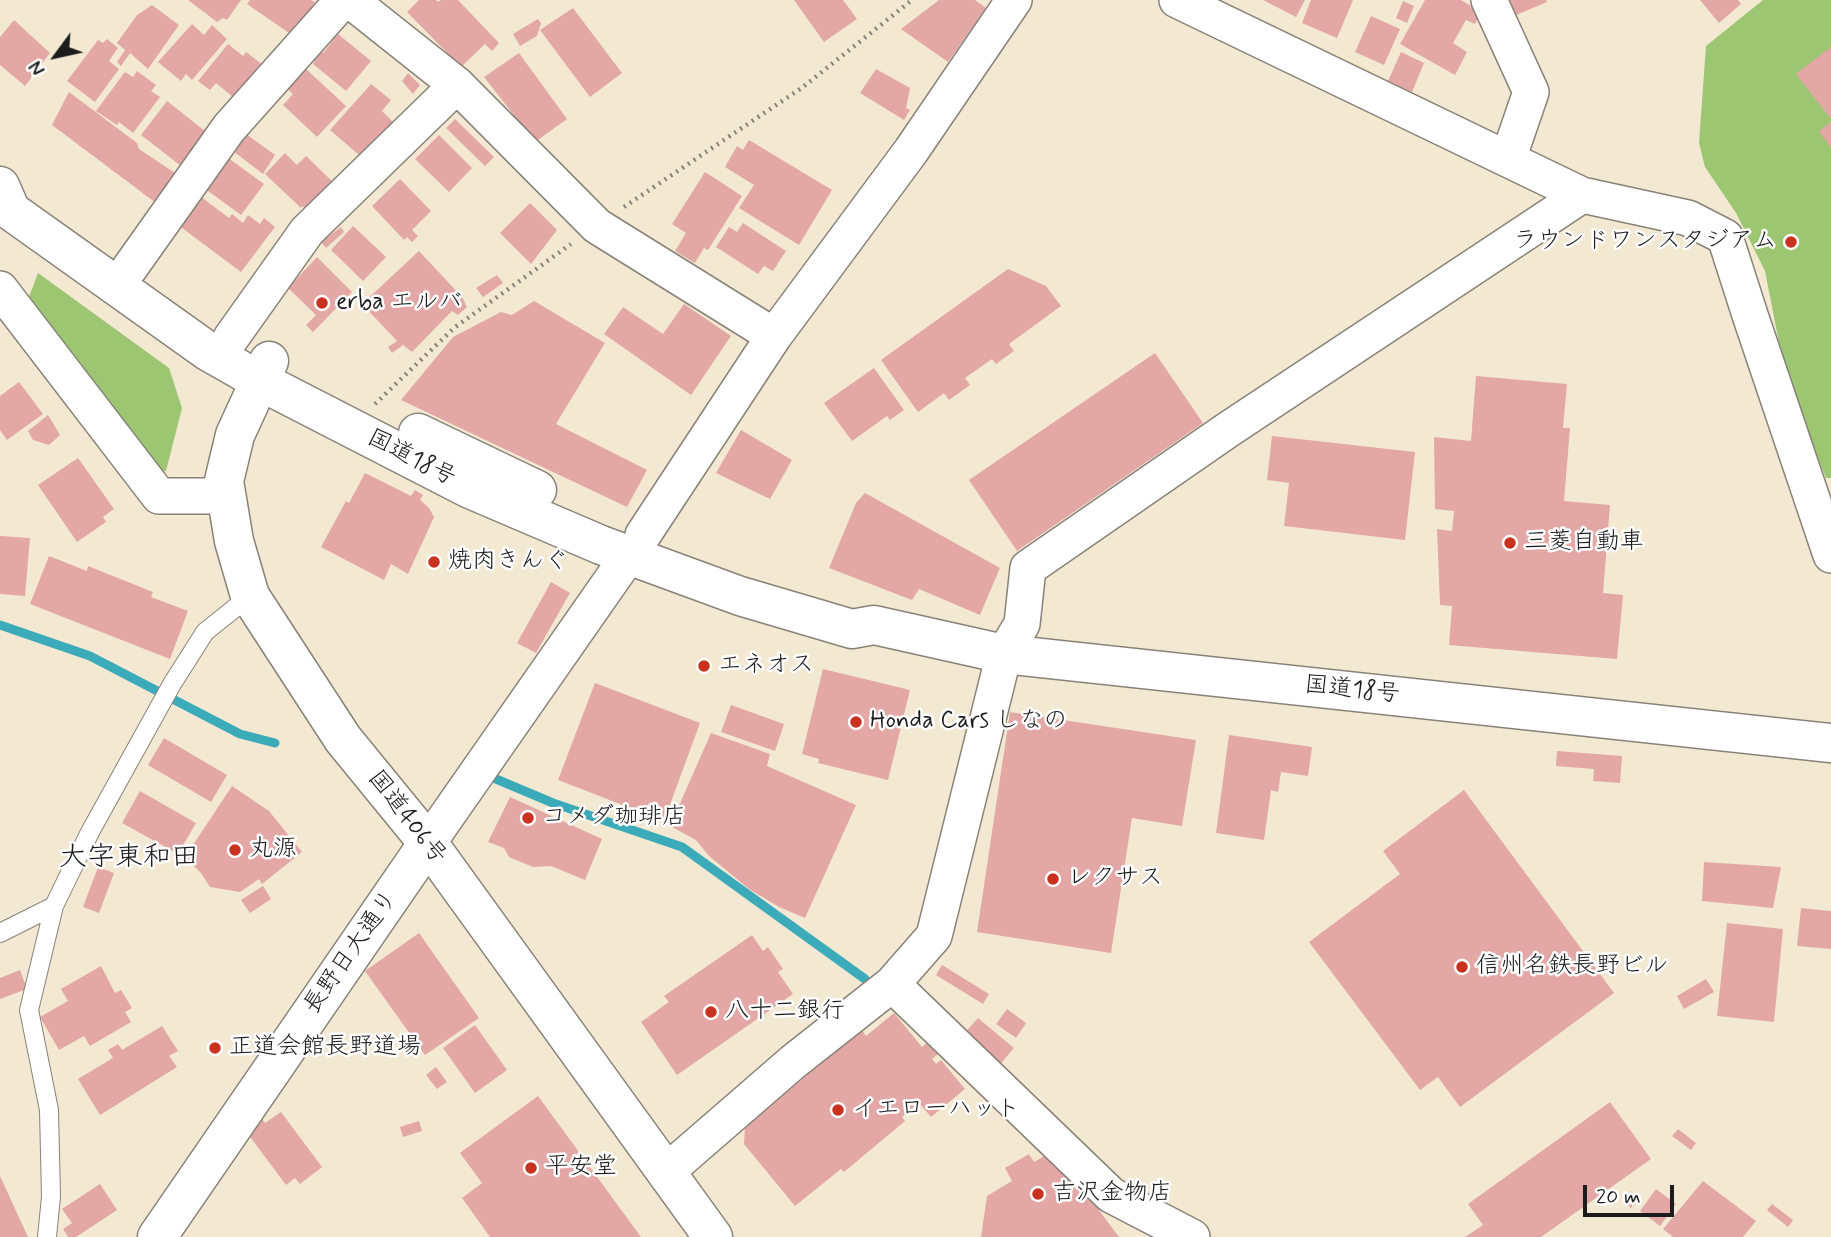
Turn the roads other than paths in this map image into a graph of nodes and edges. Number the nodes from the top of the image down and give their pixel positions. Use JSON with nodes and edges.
{"nodes":[{"id":1,"x":343,"y":0,"type":"edge"},
{"id":2,"x":350,"y":0,"type":"edge"},
{"id":3,"x":1014,"y":0,"type":"edge"},
{"id":4,"x":1177,"y":0,"type":"edge"},
{"id":5,"x":1489,"y":0,"type":"edge"},
{"id":6,"x":457,"y":85,"type":"junction"},
{"id":7,"x":1508,"y":159,"type":"junction"},
{"id":8,"x":1,"y":187,"type":"edge"},
{"id":9,"x":1582,"y":195,"type":"junction"},
{"id":10,"x":130,"y":269,"type":"junction"},
{"id":11,"x":0,"y":289,"type":"edge"},
{"id":12,"x":774,"y":336,"type":"junction"},
{"id":13,"x":231,"y":338,"type":"junction"},
{"id":14,"x":264,"y":371,"type":"junction"},
{"id":15,"x":226,"y":496,"type":"junction"},
{"id":16,"x":636,"y":545,"type":"junction"},
{"id":17,"x":1831,"y":555,"type":"edge"},
{"id":18,"x":250,"y":596,"type":"junction"},
{"id":19,"x":1004,"y":653,"type":"junction"},
{"id":20,"x":1831,"y":743,"type":"edge"},
{"id":21,"x":428,"y":843,"type":"junction"},
{"id":22,"x":54,"y":906,"type":"junction"},
{"id":23,"x":0,"y":933,"type":"edge"},
{"id":24,"x":892,"y":985,"type":"junction"},
{"id":25,"x":665,"y":1173,"type":"junction"},
{"id":26,"x":47,"y":1237,"type":"edge"},
{"id":27,"x":157,"y":1237,"type":"edge"},
{"id":28,"x":713,"y":1237,"type":"edge"},
{"id":29,"x":1192,"y":1237,"type":"edge"}],
"edges":[{"from":1,"to":10,"type":"street"},
{"from":2,"to":6,"type":"street"},
{"from":3,"to":12,"type":"street"},
{"from":4,"to":7,"type":"street"},
{"from":5,"to":7,"type":"street"},
{"from":6,"to":12,"type":"street"},
{"from":6,"to":13,"type":"street"},
{"from":7,"to":9,"type":"street"},
{"from":8,"to":10,"type":"main road","name":"国道18号"},
{"from":8,"to":14,"type":"main road","name":"国道18号"},
{"from":9,"to":17,"type":"street"},
{"from":9,"to":19,"type":"street"},
{"from":10,"to":13,"type":"main road","name":"国道18号"},
{"from":11,"to":15,"type":"street"},
{"from":12,"to":16,"type":"street"},
{"from":13,"to":14,"type":"main road","name":"国道18号"},
{"from":14,"to":15,"type":"main road","name":"国道406号"},
{"from":14,"to":16,"type":"main road","name":"国道18号"},
{"from":14,"to":16,"type":"main road","name":"国道18号"},
{"from":15,"to":18,"type":"main road","name":"国道406号"},
{"from":16,"to":19,"type":"main road","name":"国道18号"},
{"from":16,"to":21,"type":"street"},
{"from":18,"to":21,"type":"main road","name":"国道406号"},
{"from":18,"to":22,"type":"lane"},
{"from":19,"to":20,"type":"main road","name":"国道18号"},
{"from":19,"to":24,"type":"street"},
{"from":21,"to":25,"type":"main road","name":"国道406号"},
{"from":21,"to":27,"type":"main road","name":"長野日大通り"},
{"from":22,"to":23,"type":"lane"},
{"from":22,"to":26,"type":"lane"},
{"from":24,"to":25,"type":"street"},
{"from":24,"to":29,"type":"street"},
{"from":25,"to":28,"type":"main road","name":"国道406号"}]}
